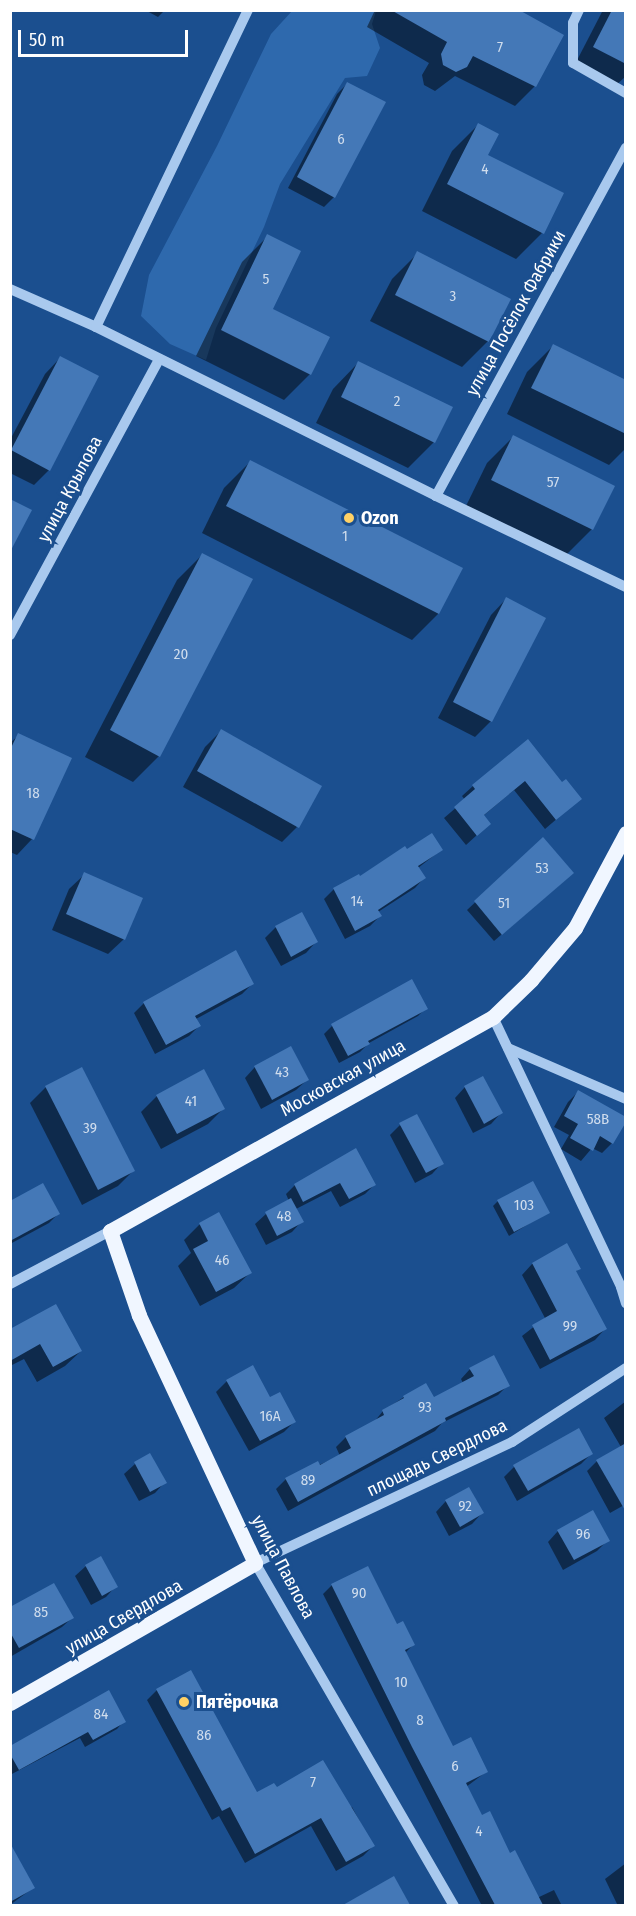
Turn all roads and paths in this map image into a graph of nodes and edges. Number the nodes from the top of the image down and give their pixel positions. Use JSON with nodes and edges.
{"nodes":[{"id":1,"x":248,"y":10,"type":"edge"},
{"id":2,"x":579,"y":10,"type":"edge"},
{"id":3,"x":626,"y":93,"type":"edge"},
{"id":4,"x":626,"y":147,"type":"edge"},
{"id":5,"x":10,"y":289,"type":"edge"},
{"id":6,"x":96,"y":327,"type":"junction"},
{"id":7,"x":159,"y":359,"type":"junction"},
{"id":8,"x":436,"y":496,"type":"junction"},
{"id":9,"x":626,"y":587,"type":"edge"},
{"id":10,"x":10,"y":635,"type":"edge"},
{"id":11,"x":626,"y":833,"type":"edge"},
{"id":12,"x":493,"y":1017,"type":"junction"},
{"id":13,"x":508,"y":1048,"type":"junction"},
{"id":14,"x":626,"y":1099,"type":"edge"},
{"id":15,"x":110,"y":1231,"type":"junction"},
{"id":16,"x":10,"y":1284,"type":"edge"},
{"id":17,"x":626,"y":1303,"type":"edge"},
{"id":18,"x":626,"y":1368,"type":"edge"},
{"id":19,"x":255,"y":1563,"type":"junction"},
{"id":20,"x":10,"y":1703,"type":"edge"},
{"id":21,"x":454,"y":1905,"type":"edge"}],
"edges":[{"from":1,"to":6,"type":"street"},
{"from":2,"to":3,"type":"street"},
{"from":4,"to":8,"type":"street","name":"улица Посёлок Фабрики"},
{"from":5,"to":6,"type":"street"},
{"from":6,"to":7,"type":"street"},
{"from":7,"to":8,"type":"street"},
{"from":7,"to":10,"type":"street","name":"улица Крылова"},
{"from":8,"to":9,"type":"street"},
{"from":11,"to":12,"type":"main road","name":"Московская улица"},
{"from":12,"to":13,"type":"street"},
{"from":12,"to":15,"type":"main road","name":"Московская улица"},
{"from":13,"to":14,"type":"street"},
{"from":13,"to":17,"type":"street"},
{"from":15,"to":16,"type":"street","name":"Московская улица"},
{"from":15,"to":19,"type":"main road","name":"улица Павлова"},
{"from":18,"to":19,"type":"street","name":"площадь Свердлова"},
{"from":19,"to":20,"type":"main road","name":"улица Свердлова"},
{"from":19,"to":21,"type":"street","name":"улица Павлова"}]}
